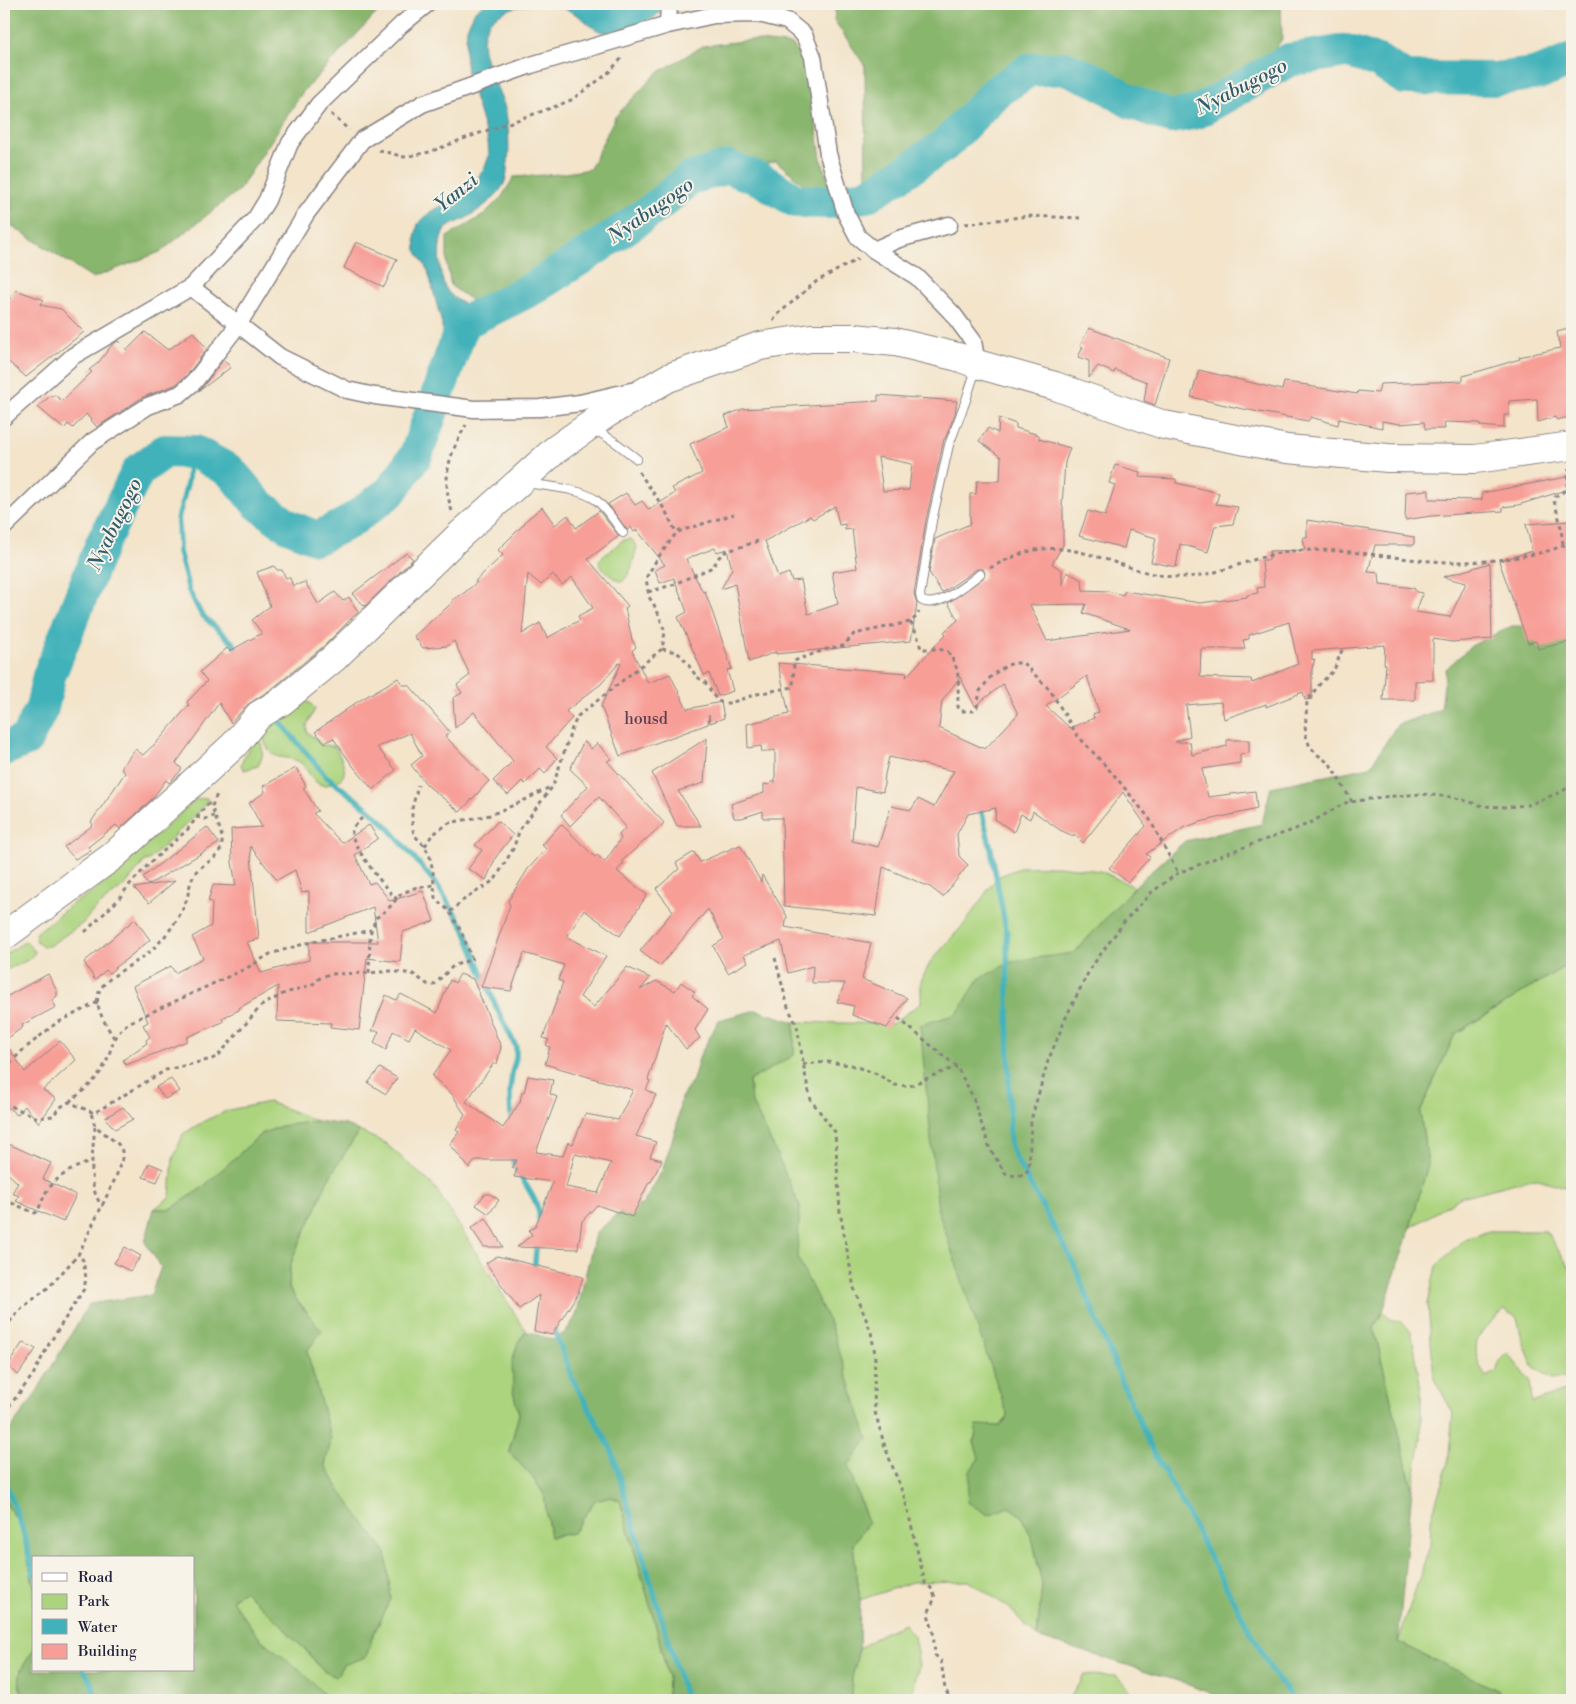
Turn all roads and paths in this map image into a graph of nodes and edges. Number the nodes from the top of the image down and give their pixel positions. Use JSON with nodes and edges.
{"nodes":[{"id":1,"x":427,"y":4,"type":"edge"},
{"id":2,"x":669,"y":4,"type":"edge"},
{"id":3,"x":668,"y":25,"type":"junction"},
{"id":4,"x":638,"y":34,"type":"junction"},
{"id":5,"x":463,"y":139,"type":"dead end"},
{"id":6,"x":1080,"y":218,"type":"dead end"},
{"id":7,"x":949,"y":225,"type":"joint"},
{"id":8,"x":874,"y":250,"type":"junction"},
{"id":9,"x":191,"y":287,"type":"junction"},
{"id":10,"x":238,"y":325,"type":"junction"},
{"id":11,"x":760,"y":346,"type":"junction"},
{"id":12,"x":977,"y":364,"type":"junction"},
{"id":13,"x":668,"y":378,"type":"junction"},
{"id":14,"x":474,"y":409,"type":"junction"},
{"id":15,"x":4,"y":417,"type":"edge"},
{"id":16,"x":588,"y":426,"type":"junction"},
{"id":17,"x":1569,"y":447,"type":"edge"},
{"id":18,"x":637,"y":459,"type":"joint"},
{"id":19,"x":519,"y":482,"type":"junction"},
{"id":20,"x":734,"y":514,"type":"dead end"},
{"id":21,"x":4,"y":527,"type":"edge"},
{"id":22,"x":676,"y":532,"type":"junction"},
{"id":23,"x":623,"y":533,"type":"dead end"},
{"id":24,"x":460,"y":535,"type":"junction"},
{"id":25,"x":758,"y":541,"type":"dead end"},
{"id":26,"x":1563,"y":544,"type":"junction"},
{"id":27,"x":1572,"y":546,"type":"edge"},
{"id":28,"x":980,"y":574,"type":"joint"},
{"id":29,"x":648,"y":592,"type":"junction"},
{"id":30,"x":924,"y":602,"type":"junction"},
{"id":31,"x":910,"y":622,"type":"junction"},
{"id":32,"x":662,"y":649,"type":"junction"},
{"id":33,"x":1342,"y":650,"type":"dead end"},
{"id":34,"x":222,"y":785,"type":"dead end"},
{"id":35,"x":418,"y":785,"type":"dead end"},
{"id":36,"x":1572,"y":785,"type":"edge"},
{"id":37,"x":553,"y":786,"type":"junction"},
{"id":38,"x":214,"y":800,"type":"junction"},
{"id":39,"x":1352,"y":802,"type":"junction"},
{"id":40,"x":214,"y":816,"type":"junction"},
{"id":41,"x":196,"y":817,"type":"junction"},
{"id":42,"x":362,"y":818,"type":"dead end"},
{"id":43,"x":425,"y":846,"type":"junction"},
{"id":44,"x":1178,"y":873,"type":"junction"},
{"id":45,"x":434,"y":885,"type":"junction"},
{"id":46,"x":397,"y":899,"type":"junction"},
{"id":47,"x":450,"y":912,"type":"junction"},
{"id":48,"x":371,"y":930,"type":"junction"},
{"id":49,"x":85,"y":932,"type":"dead end"},
{"id":50,"x":4,"y":936,"type":"edge"},
{"id":51,"x":775,"y":958,"type":"dead end"},
{"id":52,"x":369,"y":974,"type":"junction"},
{"id":53,"x":98,"y":1002,"type":"junction"},
{"id":54,"x":898,"y":1018,"type":"dead end"},
{"id":55,"x":114,"y":1038,"type":"junction"},
{"id":56,"x":803,"y":1064,"type":"junction"},
{"id":57,"x":957,"y":1067,"type":"junction"},
{"id":58,"x":4,"y":1069,"type":"edge"},
{"id":59,"x":69,"y":1102,"type":"junction"},
{"id":60,"x":4,"y":1103,"type":"edge"},
{"id":61,"x":90,"y":1112,"type":"junction"},
{"id":62,"x":95,"y":1126,"type":"junction"},
{"id":63,"x":93,"y":1162,"type":"junction"},
{"id":64,"x":4,"y":1201,"type":"edge"},
{"id":65,"x":103,"y":1206,"type":"junction"},
{"id":66,"x":78,"y":1255,"type":"junction"},
{"id":67,"x":4,"y":1328,"type":"edge"},
{"id":68,"x":4,"y":1414,"type":"edge"},
{"id":69,"x":951,"y":1700,"type":"edge"}],
"edges":[{"from":1,"to":9,"type":"street"},
{"from":2,"to":3,"type":"street"},
{"from":3,"to":4,"type":"street"},
{"from":3,"to":8,"type":"street"},
{"from":4,"to":5,"type":"path"},
{"from":4,"to":10,"type":"street"},
{"from":6,"to":7,"type":"path"},
{"from":7,"to":8,"type":"street"},
{"from":8,"to":11,"type":"path"},
{"from":8,"to":12,"type":"street"},
{"from":9,"to":10,"type":"street"},
{"from":9,"to":15,"type":"street"},
{"from":10,"to":14,"type":"street"},
{"from":10,"to":21,"type":"street"},
{"from":11,"to":12,"type":"highway"},
{"from":11,"to":13,"type":"highway"},
{"from":12,"to":17,"type":"highway"},
{"from":12,"to":30,"type":"lane"},
{"from":13,"to":14,"type":"street"},
{"from":13,"to":16,"type":"highway"},
{"from":14,"to":24,"type":"path"},
{"from":16,"to":18,"type":"lane"},
{"from":16,"to":19,"type":"highway"},
{"from":17,"to":26,"type":"path"},
{"from":18,"to":22,"type":"path"},
{"from":19,"to":23,"type":"lane"},
{"from":19,"to":24,"type":"highway"},
{"from":20,"to":22,"type":"path"},
{"from":22,"to":29,"type":"path"},
{"from":24,"to":50,"type":"highway"},
{"from":25,"to":29,"type":"path"},
{"from":26,"to":27,"type":"path"},
{"from":26,"to":28,"type":"path"},
{"from":28,"to":30,"type":"lane"},
{"from":29,"to":32,"type":"path"},
{"from":30,"to":31,"type":"path"},
{"from":31,"to":32,"type":"path"},
{"from":31,"to":44,"type":"path"},
{"from":32,"to":37,"type":"path"},
{"from":33,"to":39,"type":"path"},
{"from":34,"to":38,"type":"path"},
{"from":35,"to":43,"type":"path"},
{"from":36,"to":39,"type":"path"},
{"from":37,"to":43,"type":"path"},
{"from":37,"to":47,"type":"path"},
{"from":38,"to":40,"type":"path"},
{"from":38,"to":41,"type":"path"},
{"from":39,"to":44,"type":"path"},
{"from":40,"to":41,"type":"path"},
{"from":40,"to":53,"type":"path"},
{"from":41,"to":49,"type":"path"},
{"from":42,"to":46,"type":"path"},
{"from":43,"to":45,"type":"path"},
{"from":44,"to":57,"type":"path"},
{"from":45,"to":46,"type":"path"},
{"from":45,"to":47,"type":"path"},
{"from":46,"to":48,"type":"path"},
{"from":47,"to":52,"type":"path"},
{"from":48,"to":52,"type":"path"},
{"from":48,"to":55,"type":"path"},
{"from":51,"to":56,"type":"path"},
{"from":52,"to":61,"type":"path"},
{"from":53,"to":55,"type":"path"},
{"from":53,"to":58,"type":"path"},
{"from":54,"to":57,"type":"path"},
{"from":55,"to":59,"type":"path"},
{"from":56,"to":57,"type":"path"},
{"from":56,"to":69,"type":"path"},
{"from":59,"to":60,"type":"path"},
{"from":59,"to":61,"type":"path"},
{"from":61,"to":62,"type":"path"},
{"from":62,"to":63,"type":"path"},
{"from":62,"to":65,"type":"path"},
{"from":63,"to":64,"type":"path"},
{"from":63,"to":65,"type":"path"},
{"from":65,"to":66,"type":"path"},
{"from":66,"to":67,"type":"path"},
{"from":66,"to":68,"type":"path"}]}
